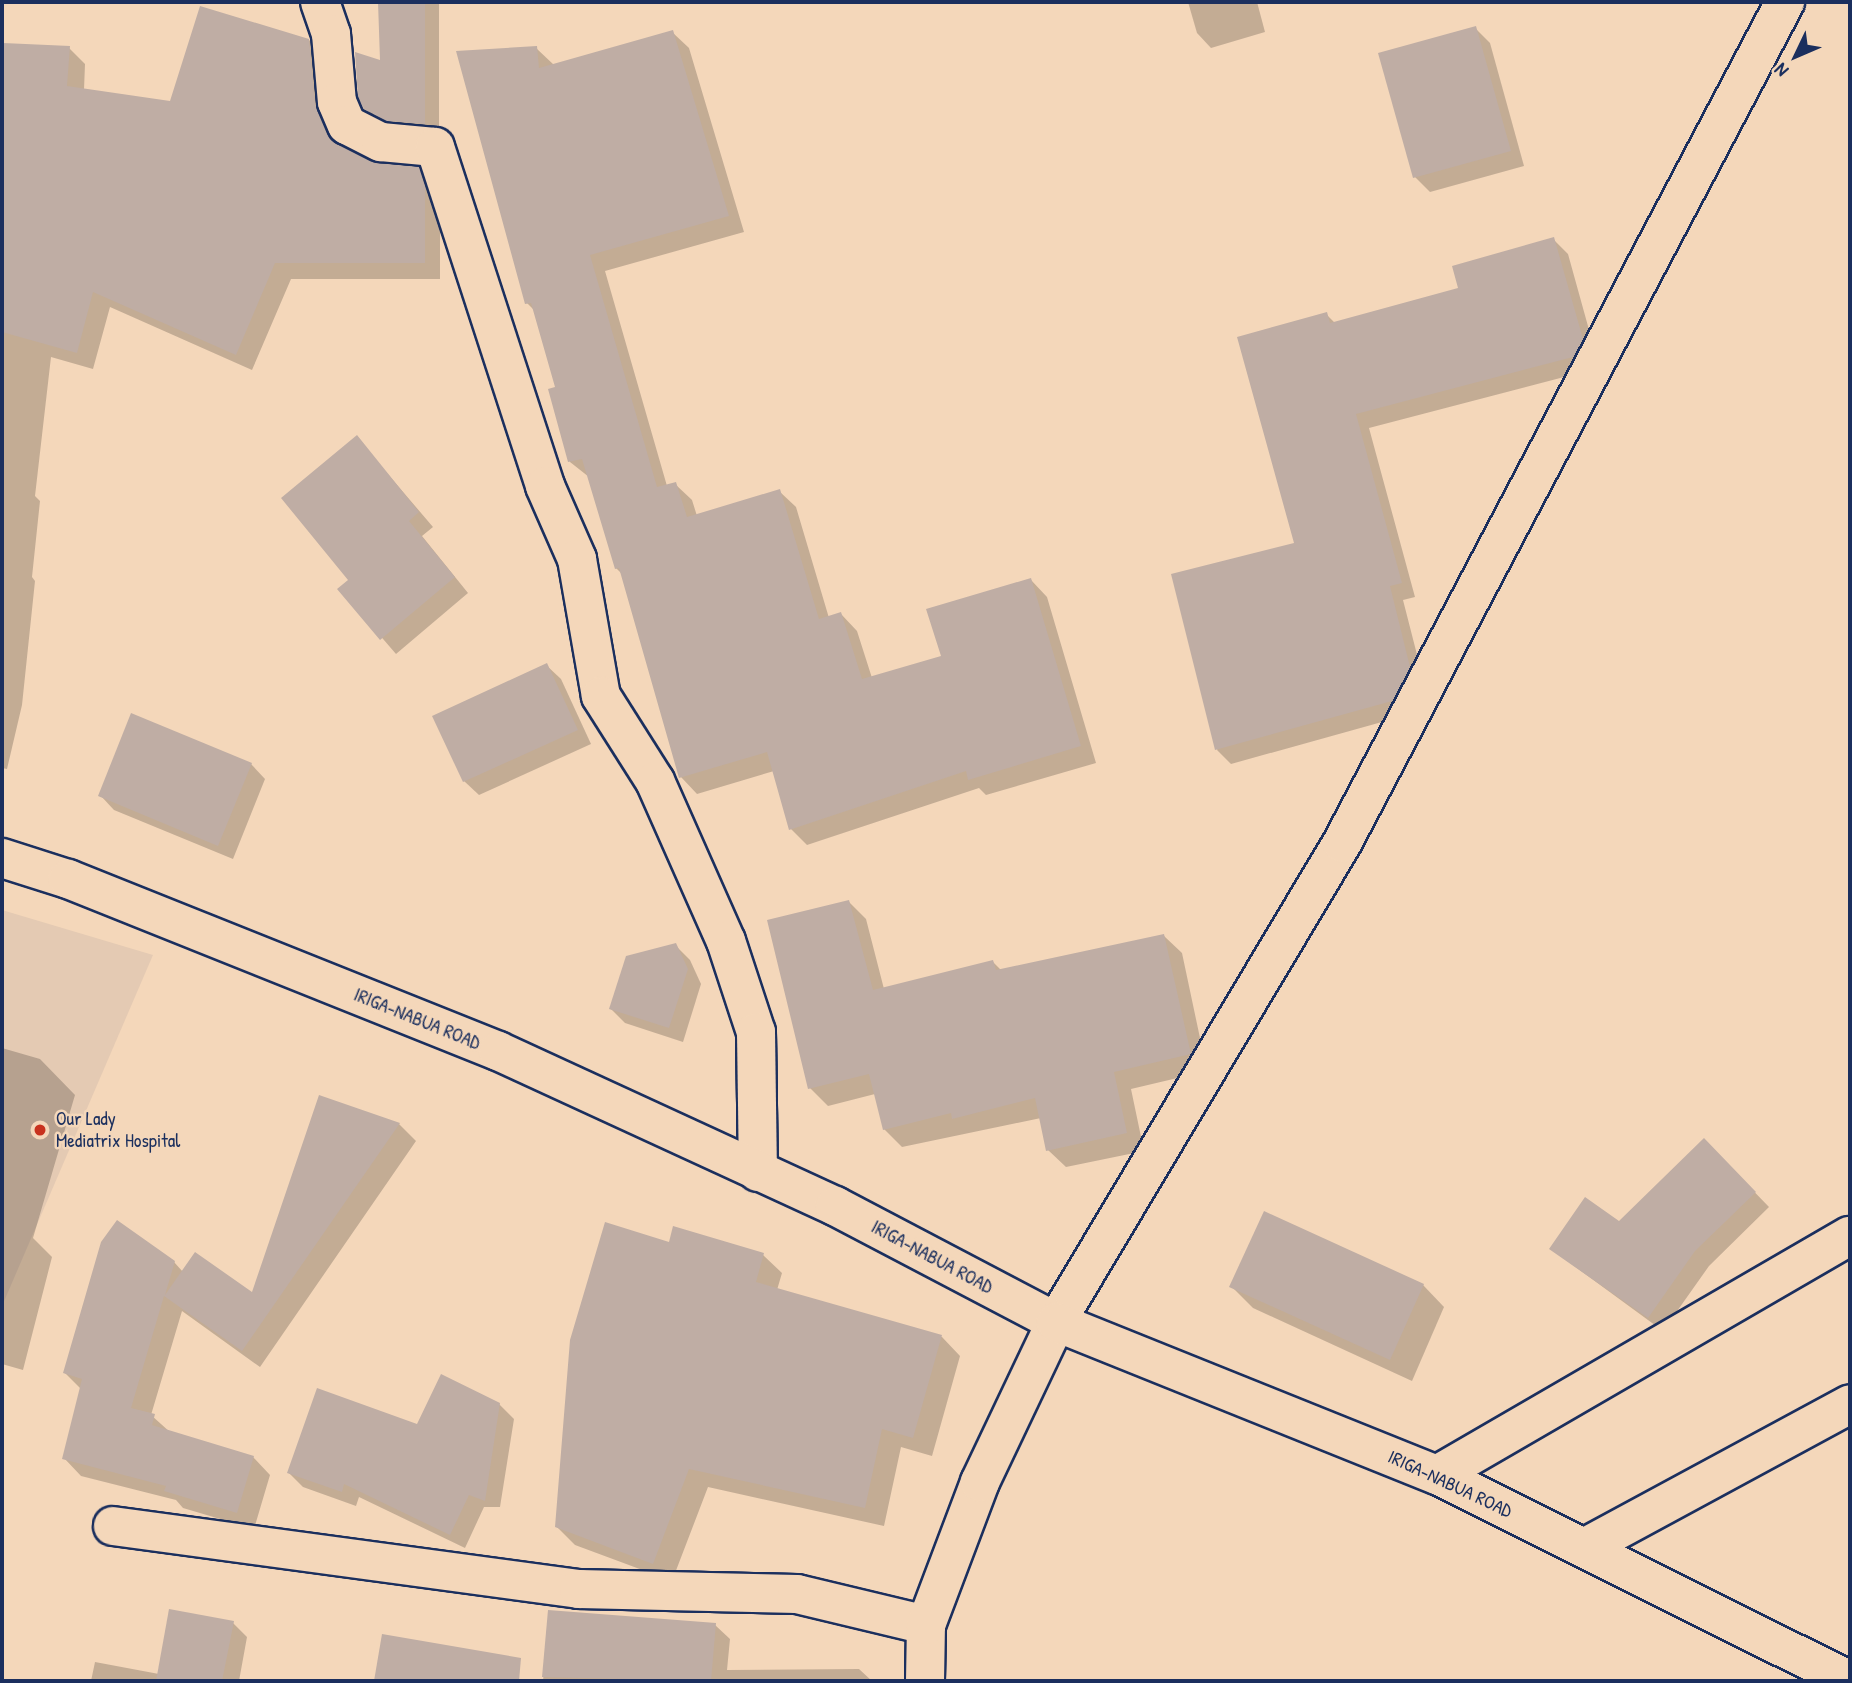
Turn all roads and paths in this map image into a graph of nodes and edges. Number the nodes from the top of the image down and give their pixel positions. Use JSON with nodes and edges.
{"nodes":[{"id":1,"x":320,"y":2,"type":"edge"},
{"id":2,"x":1785,"y":2,"type":"edge"},
{"id":3,"x":2,"y":858,"type":"edge"},
{"id":4,"x":758,"y":1172,"type":"junction"},
{"id":5,"x":1850,"y":1236,"type":"edge"},
{"id":6,"x":1056,"y":1322,"type":"junction"},
{"id":7,"x":1850,"y":1404,"type":"edge"},
{"id":8,"x":1437,"y":1475,"type":"junction"},
{"id":9,"x":113,"y":1526,"type":"dead end"},
{"id":10,"x":1584,"y":1548,"type":"junction"},
{"id":11,"x":926,"y":1625,"type":"junction"},
{"id":12,"x":1849,"y":1678,"type":"edge"},
{"id":13,"x":925,"y":1681,"type":"edge"}],
"edges":[{"from":1,"to":4,"type":"street"},
{"from":2,"to":6,"type":"street"},
{"from":3,"to":4,"type":"street","name":"IRIGA-NABUA ROAD"},
{"from":4,"to":6,"type":"street","name":"IRIGA-NABUA ROAD"},
{"from":5,"to":8,"type":"street"},
{"from":6,"to":8,"type":"street","name":"IRIGA-NABUA ROAD"},
{"from":6,"to":11,"type":"street"},
{"from":7,"to":10,"type":"street"},
{"from":8,"to":10,"type":"street","name":"IRIGA-NABUA ROAD"},
{"from":9,"to":11,"type":"street"},
{"from":10,"to":12,"type":"street","name":"IRIGA-NABUA ROAD"},
{"from":11,"to":13,"type":"street"}]}
